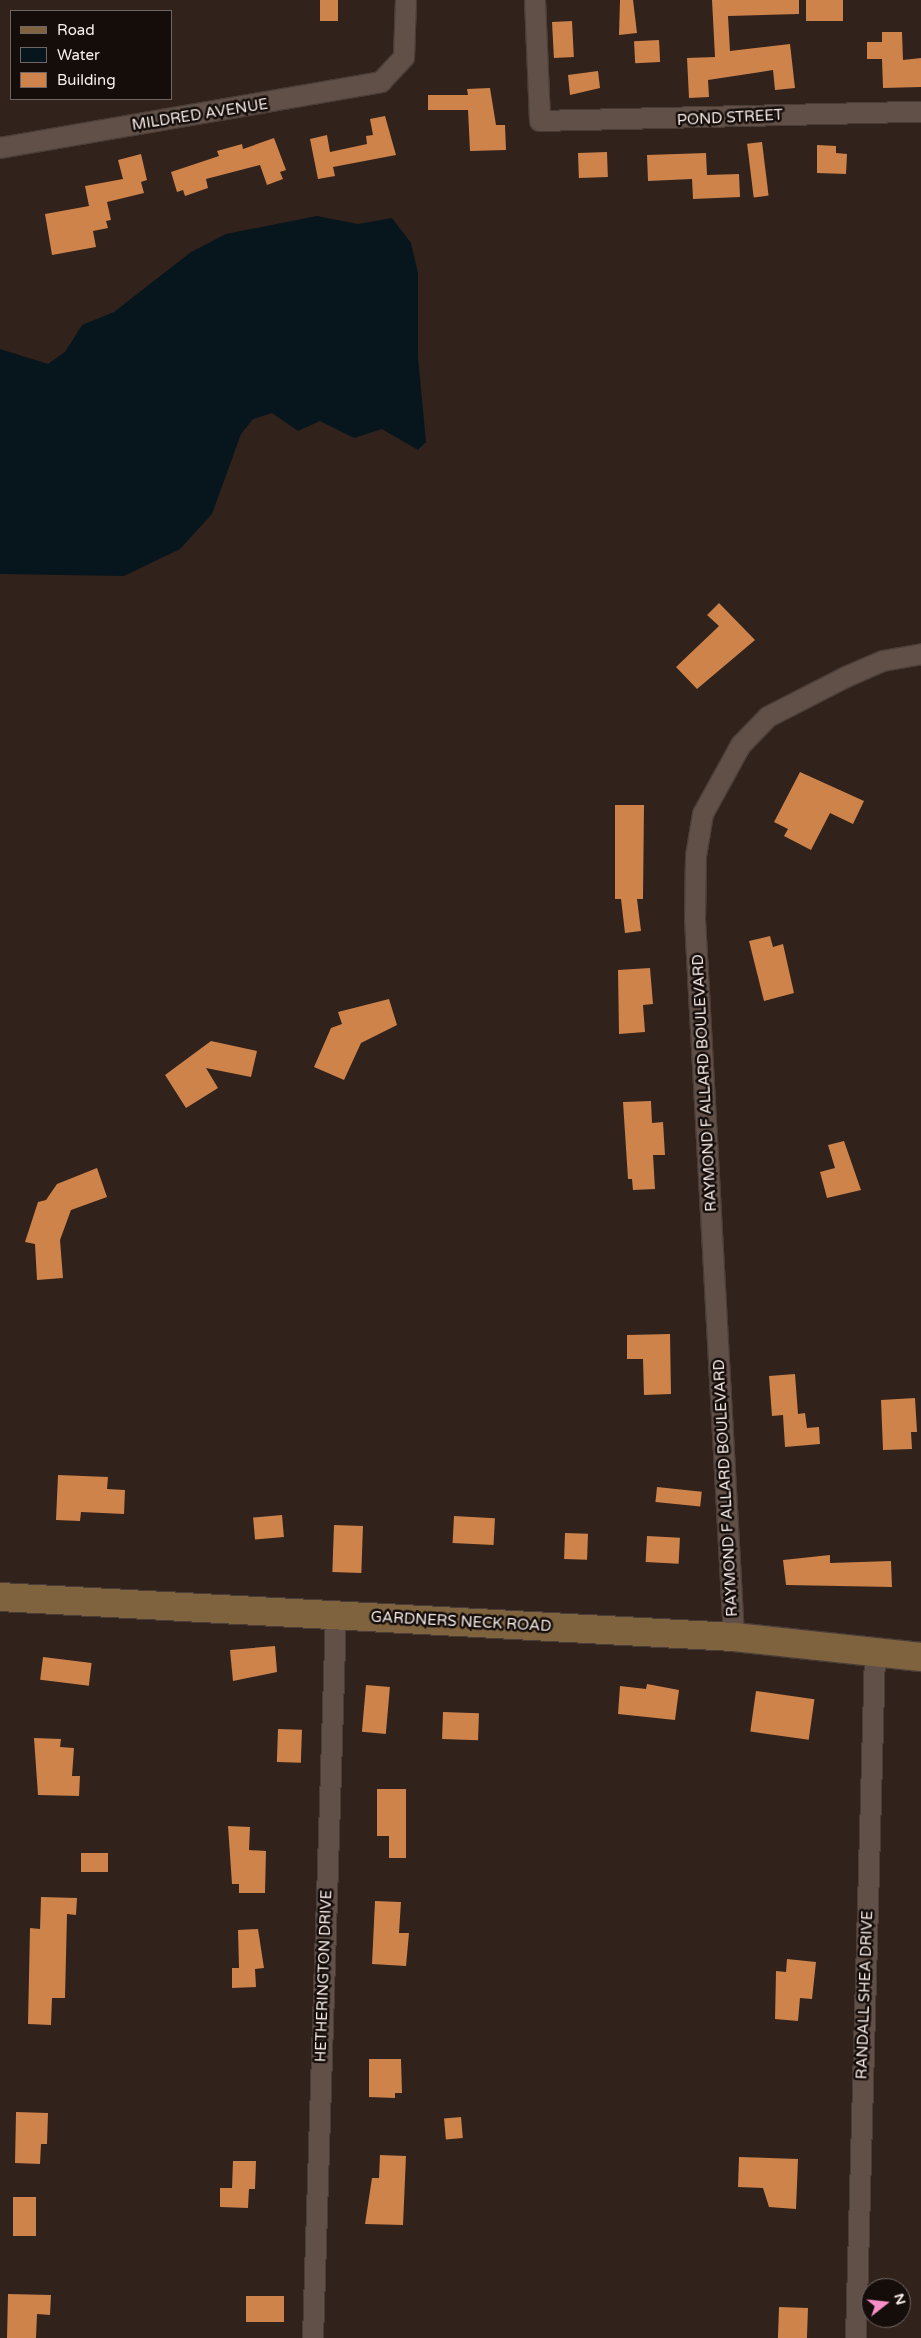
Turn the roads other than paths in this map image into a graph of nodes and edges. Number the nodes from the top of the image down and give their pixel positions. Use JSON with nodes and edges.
{"nodes":[{"id":1,"x":406,"y":0,"type":"edge"},
{"id":2,"x":535,"y":0,"type":"edge"},
{"id":3,"x":921,"y":112,"type":"edge"},
{"id":4,"x":0,"y":148,"type":"edge"},
{"id":5,"x":921,"y":654,"type":"edge"},
{"id":6,"x":0,"y":1597,"type":"edge"},
{"id":7,"x":336,"y":1615,"type":"junction"},
{"id":8,"x":734,"y":1637,"type":"junction"},
{"id":9,"x":875,"y":1652,"type":"junction"},
{"id":10,"x":921,"y":1657,"type":"edge"},
{"id":11,"x":313,"y":2338,"type":"edge"},
{"id":12,"x":856,"y":2338,"type":"edge"}],
"edges":[{"from":1,"to":4,"type":"street","name":"MILDRED AVENUE"},
{"from":2,"to":3,"type":"street","name":"POND STREET"},
{"from":5,"to":8,"type":"street","name":"RAYMOND F ALLARD BOULEVARD"},
{"from":6,"to":7,"type":"street","name":"GARDNERS NECK ROAD"},
{"from":7,"to":8,"type":"street","name":"GARDNERS NECK ROAD"},
{"from":7,"to":11,"type":"street","name":"HETHERINGTON DRIVE"},
{"from":8,"to":9,"type":"street","name":"GARDNERS NECK ROAD"},
{"from":9,"to":10,"type":"street","name":"GARDNERS NECK ROAD"},
{"from":9,"to":12,"type":"street","name":"RANDALL SHEA DRIVE"}]}
